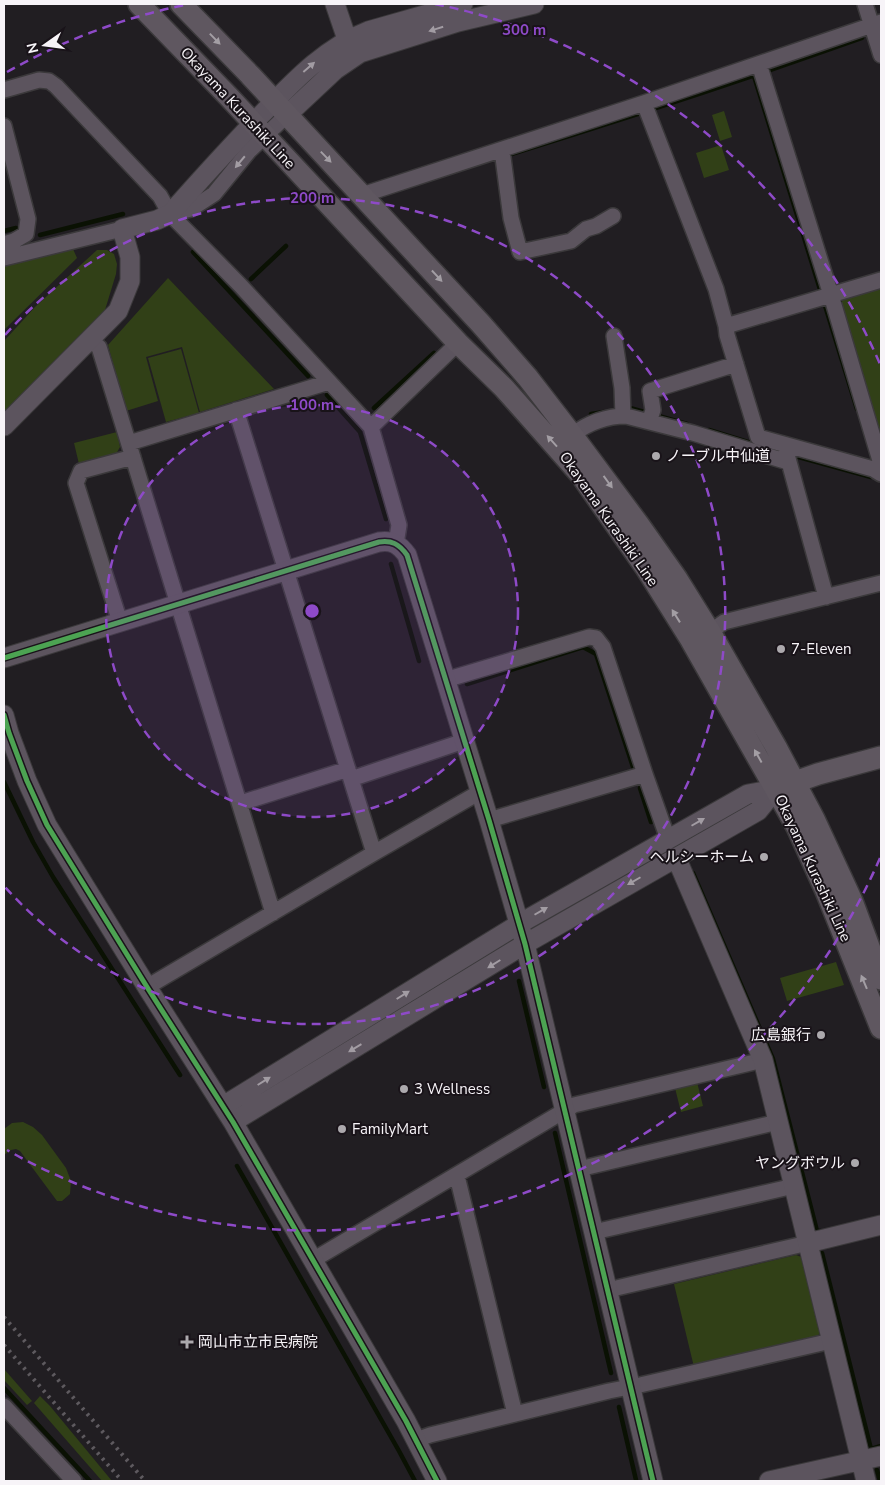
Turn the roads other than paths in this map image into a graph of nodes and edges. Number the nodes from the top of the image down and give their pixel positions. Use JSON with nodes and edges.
{"nodes":[{"id":1,"x":139,"y":4,"type":"edge"},
{"id":2,"x":335,"y":4,"type":"edge"},
{"id":3,"x":534,"y":4,"type":"edge"},
{"id":4,"x":865,"y":4,"type":"edge"},
{"id":5,"x":185,"y":5,"type":"edge"},
{"id":6,"x":457,"y":9,"type":"edge"},
{"id":7,"x":877,"y":23,"type":"edge"},
{"id":8,"x":350,"y":49,"type":"junction"},
{"id":9,"x":881,"y":55,"type":"edge"},
{"id":10,"x":761,"y":70,"type":"junction"},
{"id":11,"x":4,"y":90,"type":"edge"},
{"id":12,"x":280,"y":108,"type":"junction"},
{"id":13,"x":646,"y":109,"type":"junction"},
{"id":14,"x":4,"y":126,"type":"edge"},
{"id":15,"x":259,"y":130,"type":"junction"},
{"id":16,"x":503,"y":155,"type":"junction"},
{"id":17,"x":362,"y":195,"type":"junction"},
{"id":18,"x":170,"y":214,"type":"junction"},
{"id":19,"x":612,"y":216,"type":"dead end"},
{"id":20,"x":122,"y":230,"type":"junction"},
{"id":21,"x":4,"y":244,"type":"edge"},
{"id":22,"x":4,"y":258,"type":"edge"},
{"id":23,"x":881,"y":280,"type":"edge"},
{"id":24,"x":826,"y":297,"type":"junction"},
{"id":25,"x":726,"y":326,"type":"junction"},
{"id":26,"x":614,"y":336,"type":"dead end"},
{"id":27,"x":88,"y":340,"type":"junction"},
{"id":28,"x":458,"y":343,"type":"junction"},
{"id":29,"x":736,"y":364,"type":"junction"},
{"id":30,"x":329,"y":382,"type":"junction"},
{"id":31,"x":236,"y":410,"type":"junction"},
{"id":32,"x":623,"y":411,"type":"junction"},
{"id":33,"x":651,"y":416,"type":"junction"},
{"id":34,"x":4,"y":426,"type":"edge"},
{"id":35,"x":371,"y":427,"type":"junction"},
{"id":36,"x":572,"y":435,"type":"junction"},
{"id":37,"x":785,"y":445,"type":"junction"},
{"id":38,"x":131,"y":450,"type":"junction"},
{"id":39,"x":788,"y":462,"type":"junction"},
{"id":40,"x":881,"y":464,"type":"edge"},
{"id":41,"x":881,"y":474,"type":"edge"},
{"id":42,"x":396,"y":544,"type":"junction"},
{"id":43,"x":287,"y":571,"type":"junction"},
{"id":44,"x":881,"y":583,"type":"edge"},
{"id":45,"x":826,"y":597,"type":"junction"},
{"id":46,"x":178,"y":603,"type":"junction"},
{"id":47,"x":120,"y":622,"type":"junction"},
{"id":48,"x":710,"y":632,"type":"junction"},
{"id":49,"x":4,"y":658,"type":"edge"},
{"id":50,"x":445,"y":680,"type":"junction"},
{"id":51,"x":4,"y":715,"type":"edge"},
{"id":52,"x":464,"y":741,"type":"junction"},
{"id":53,"x":881,"y":757,"type":"edge"},
{"id":54,"x":350,"y":774,"type":"junction"},
{"id":55,"x":645,"y":774,"type":"junction"},
{"id":56,"x":785,"y":786,"type":"junction"},
{"id":57,"x":480,"y":792,"type":"junction"},
{"id":58,"x":240,"y":803,"type":"junction"},
{"id":59,"x":489,"y":820,"type":"junction"},
{"id":60,"x":668,"y":839,"type":"junction"},
{"id":61,"x":374,"y":853,"type":"junction"},
{"id":62,"x":676,"y":857,"type":"junction"},
{"id":63,"x":274,"y":913,"type":"junction"},
{"id":64,"x":519,"y":924,"type":"junction"},
{"id":65,"x":525,"y":944,"type":"junction"},
{"id":66,"x":881,"y":979,"type":"edge"},
{"id":67,"x":147,"y":987,"type":"junction"},
{"id":68,"x":881,"y":1028,"type":"edge"},
{"id":69,"x":763,"y":1060,"type":"junction"},
{"id":70,"x":223,"y":1106,"type":"junction"},
{"id":71,"x":565,"y":1111,"type":"junction"},
{"id":72,"x":233,"y":1122,"type":"junction"},
{"id":73,"x":778,"y":1122,"type":"junction"},
{"id":74,"x":579,"y":1169,"type":"junction"},
{"id":75,"x":457,"y":1176,"type":"junction"},
{"id":76,"x":794,"y":1186,"type":"junction"},
{"id":77,"x":881,"y":1225,"type":"edge"},
{"id":78,"x":594,"y":1232,"type":"junction"},
{"id":79,"x":808,"y":1244,"type":"junction"},
{"id":80,"x":313,"y":1260,"type":"junction"},
{"id":81,"x":608,"y":1290,"type":"junction"},
{"id":82,"x":831,"y":1340,"type":"junction"},
{"id":83,"x":630,"y":1387,"type":"junction"},
{"id":84,"x":4,"y":1406,"type":"edge"},
{"id":85,"x":515,"y":1414,"type":"junction"},
{"id":86,"x":416,"y":1440,"type":"junction"},
{"id":87,"x":881,"y":1456,"type":"edge"},
{"id":88,"x":861,"y":1461,"type":"junction"},
{"id":89,"x":74,"y":1481,"type":"edge"},
{"id":90,"x":437,"y":1481,"type":"edge"},
{"id":91,"x":653,"y":1481,"type":"edge"},
{"id":92,"x":769,"y":1481,"type":"edge"},
{"id":93,"x":866,"y":1481,"type":"edge"}],
"edges":[{"from":1,"to":15,"type":"main road","name":"Okayama Kurashiki Line"},
{"from":2,"to":8,"type":"street"},
{"from":3,"to":6,"type":"street"},
{"from":4,"to":7,"type":"street"},
{"from":5,"to":12,"type":"main road","name":"Okayama Kurashiki Line","one_way":true},
{"from":6,"to":8,"type":"street"},
{"from":7,"to":9,"type":"street"},
{"from":7,"to":10,"type":"street"},
{"from":8,"to":12,"type":"street"},
{"from":10,"to":13,"type":"street"},
{"from":10,"to":24,"type":"street"},
{"from":11,"to":18,"type":"street"},
{"from":12,"to":15,"type":"street"},
{"from":12,"to":17,"type":"main road","name":"Okayama Kurashiki Line","one_way":true},
{"from":13,"to":16,"type":"street"},
{"from":13,"to":25,"type":"street"},
{"from":14,"to":21,"type":"street"},
{"from":15,"to":18,"type":"street"},
{"from":15,"to":28,"type":"main road","name":"Okayama Kurashiki Line"},
{"from":16,"to":17,"type":"street"},
{"from":16,"to":19,"type":"street"},
{"from":17,"to":36,"type":"main road","name":"Okayama Kurashiki Line","one_way":true},
{"from":18,"to":20,"type":"street"},
{"from":18,"to":30,"type":"street"},
{"from":20,"to":22,"type":"street"},
{"from":20,"to":27,"type":"street"},
{"from":23,"to":24,"type":"street"},
{"from":24,"to":25,"type":"street"},
{"from":24,"to":40,"type":"street"},
{"from":25,"to":29,"type":"street"},
{"from":26,"to":32,"type":"street"},
{"from":27,"to":34,"type":"street"},
{"from":27,"to":38,"type":"street"},
{"from":28,"to":35,"type":"street"},
{"from":56,"to":28,"type":"main road","name":"Okayama Kurashiki Line","one_way":true},
{"from":29,"to":33,"type":"street"},
{"from":29,"to":37,"type":"street"},
{"from":30,"to":31,"type":"street"},
{"from":30,"to":35,"type":"street"},
{"from":31,"to":38,"type":"street"},
{"from":31,"to":43,"type":"street"},
{"from":32,"to":33,"type":"street"},
{"from":32,"to":36,"type":"street"},
{"from":33,"to":39,"type":"street"},
{"from":35,"to":42,"type":"street"},
{"from":36,"to":48,"type":"main road","name":"Okayama Kurashiki Line","one_way":true},
{"from":37,"to":39,"type":"street"},
{"from":37,"to":41,"type":"street"},
{"from":38,"to":46,"type":"street"},
{"from":38,"to":47,"type":"street"},
{"from":39,"to":45,"type":"street"},
{"from":42,"to":43,"type":"street"},
{"from":42,"to":50,"type":"street"},
{"from":43,"to":46,"type":"street"},
{"from":43,"to":54,"type":"street"},
{"from":44,"to":45,"type":"street"},
{"from":45,"to":48,"type":"street"},
{"from":46,"to":47,"type":"street"},
{"from":46,"to":58,"type":"street"},
{"from":47,"to":49,"type":"street"},
{"from":48,"to":56,"type":"main road","name":"Okayama Kurashiki Line"},
{"from":50,"to":52,"type":"street"},
{"from":50,"to":55,"type":"street"},
{"from":51,"to":67,"type":"street"},
{"from":52,"to":54,"type":"street"},
{"from":52,"to":57,"type":"street"},
{"from":53,"to":56,"type":"main road"},
{"from":54,"to":58,"type":"street"},
{"from":54,"to":61,"type":"street"},
{"from":55,"to":59,"type":"street"},
{"from":55,"to":60,"type":"street"},
{"from":60,"to":56,"type":"street","one_way":true},
{"from":56,"to":62,"type":"street"},
{"from":56,"to":66,"type":"main road","name":"Okayama Kurashiki Line"},
{"from":68,"to":56,"type":"main road","name":"Okayama Kurashiki Line","one_way":true},
{"from":57,"to":59,"type":"street"},
{"from":57,"to":61,"type":"street"},
{"from":58,"to":63,"type":"street"},
{"from":59,"to":64,"type":"street"},
{"from":64,"to":60,"type":"street","one_way":true},
{"from":61,"to":63,"type":"street"},
{"from":62,"to":65,"type":"street","one_way":true},
{"from":62,"to":69,"type":"street"},
{"from":63,"to":67,"type":"street"},
{"from":64,"to":65,"type":"street"},
{"from":70,"to":64,"type":"street","one_way":true},
{"from":65,"to":71,"type":"street"},
{"from":65,"to":72,"type":"street","one_way":true},
{"from":67,"to":70,"type":"street"},
{"from":69,"to":71,"type":"street"},
{"from":69,"to":73,"type":"street"},
{"from":70,"to":72,"type":"street"},
{"from":71,"to":74,"type":"street"},
{"from":71,"to":75,"type":"street"},
{"from":72,"to":80,"type":"street"},
{"from":73,"to":74,"type":"street"},
{"from":73,"to":76,"type":"street"},
{"from":74,"to":78,"type":"street"},
{"from":75,"to":80,"type":"street"},
{"from":75,"to":85,"type":"street"},
{"from":76,"to":78,"type":"street"},
{"from":76,"to":79,"type":"street"},
{"from":77,"to":79,"type":"street"},
{"from":78,"to":81,"type":"street"},
{"from":79,"to":81,"type":"street"},
{"from":79,"to":82,"type":"street"},
{"from":80,"to":86,"type":"street"},
{"from":81,"to":83,"type":"street"},
{"from":82,"to":83,"type":"street"},
{"from":82,"to":88,"type":"street"},
{"from":83,"to":85,"type":"street"},
{"from":83,"to":91,"type":"street"},
{"from":84,"to":89,"type":"street"},
{"from":85,"to":86,"type":"street"},
{"from":86,"to":90,"type":"street"},
{"from":87,"to":88,"type":"street"},
{"from":88,"to":92,"type":"street"},
{"from":88,"to":93,"type":"street"}]}
